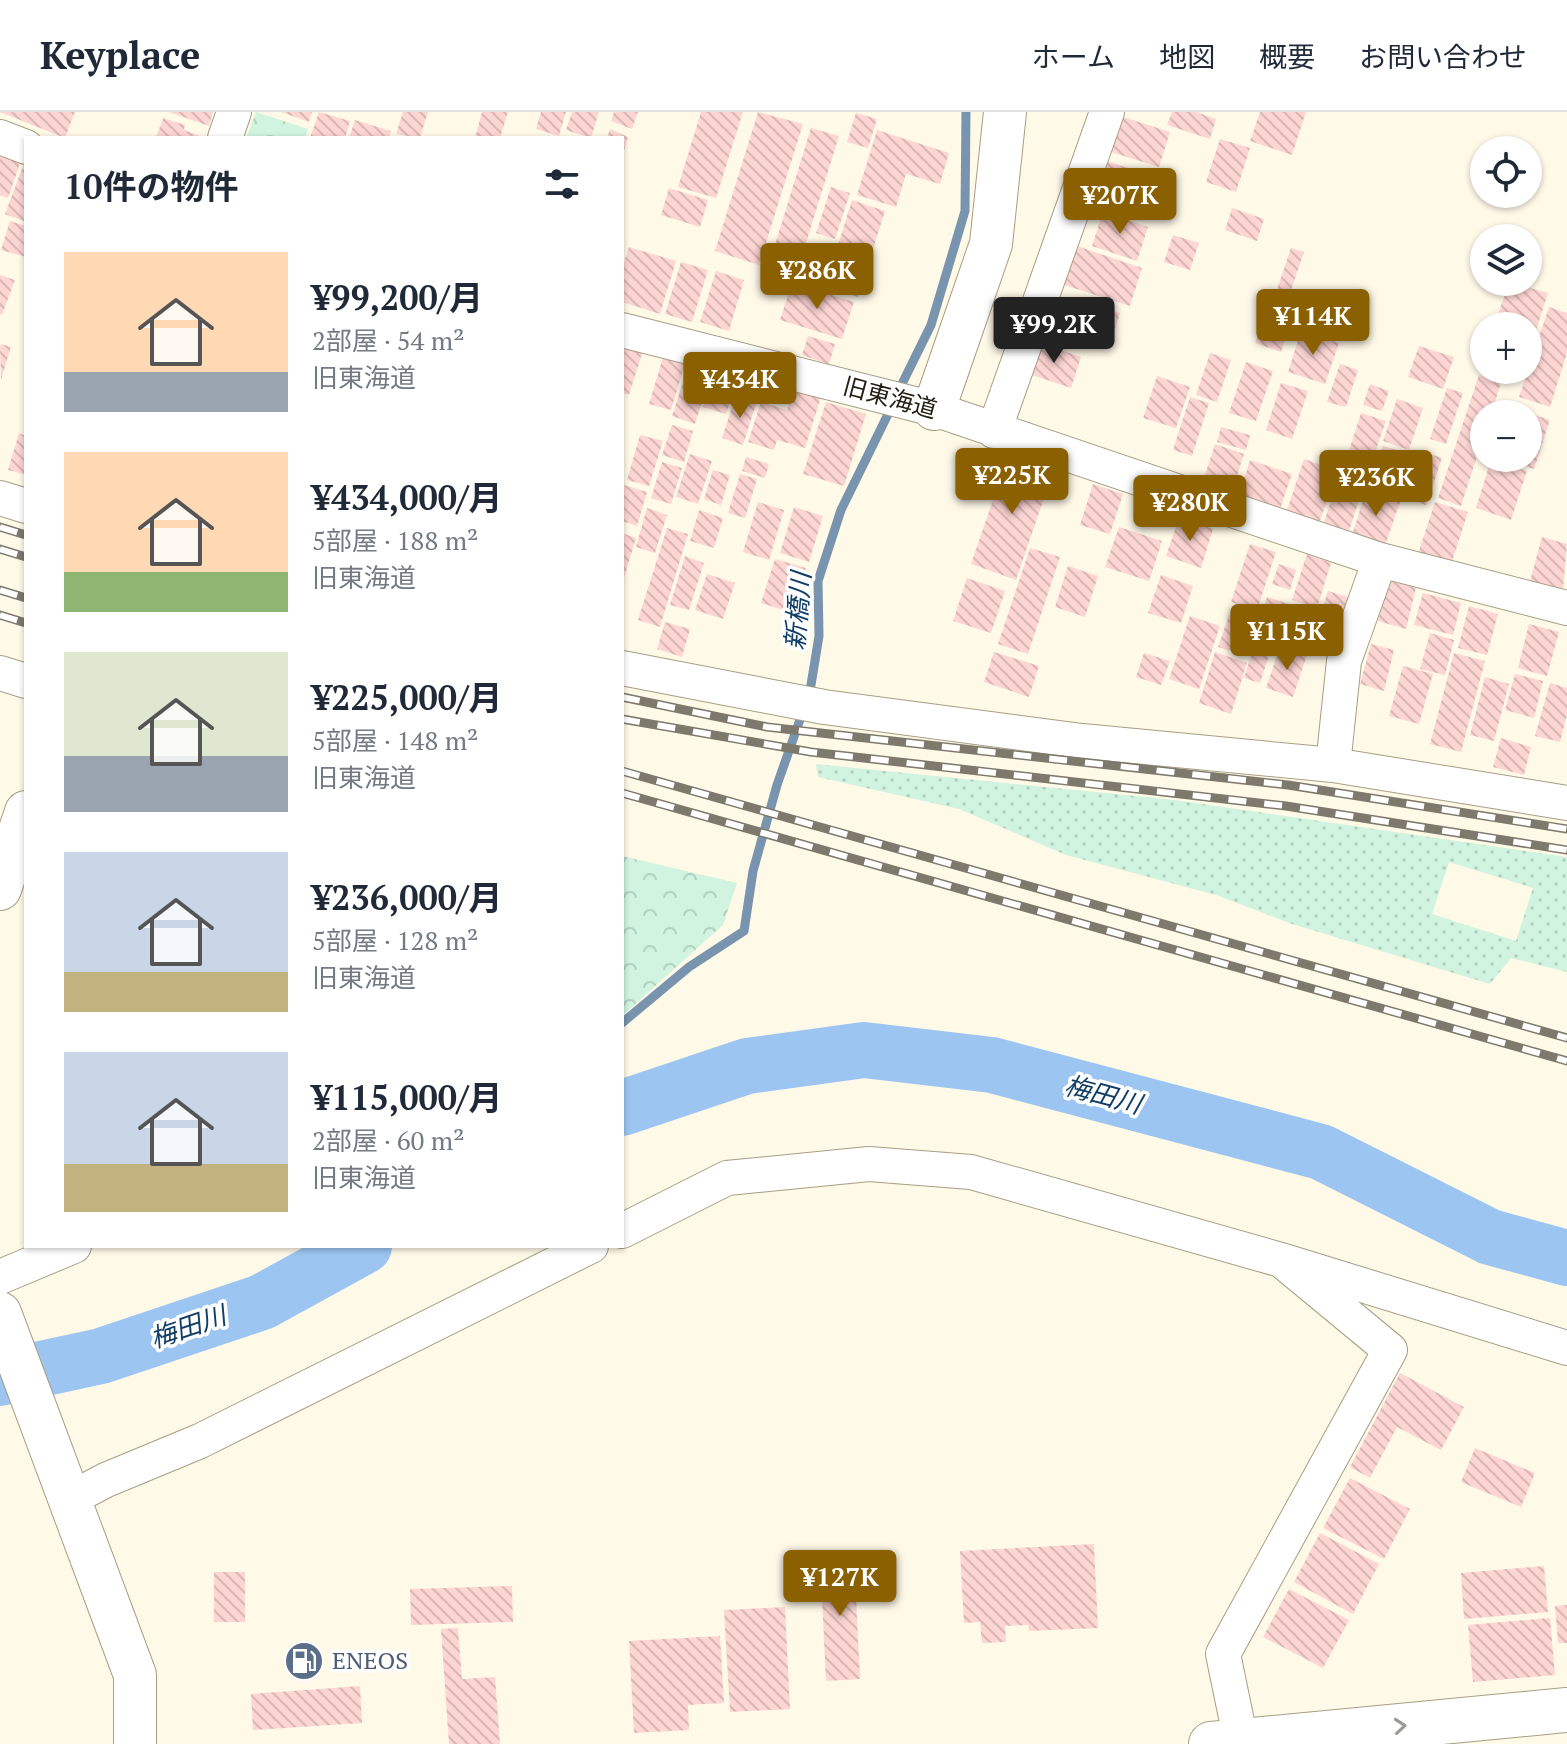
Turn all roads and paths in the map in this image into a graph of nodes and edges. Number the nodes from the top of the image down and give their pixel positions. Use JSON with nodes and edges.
{"nodes":[{"id":1,"x":234,"y":112,"type":"edge"},
{"id":2,"x":1005,"y":112,"type":"edge"},
{"id":3,"x":1107,"y":112,"type":"edge"},
{"id":4,"x":226,"y":136,"type":"edge"},
{"id":5,"x":0,"y":137,"type":"edge"},
{"id":6,"x":24,"y":146,"type":"edge"},
{"id":7,"x":624,"y":330,"type":"edge"},
{"id":8,"x":923,"y":406,"type":"junction"},
{"id":9,"x":994,"y":431,"type":"junction"},
{"id":10,"x":0,"y":498,"type":"edge"},
{"id":11,"x":24,"y":505,"type":"edge"},
{"id":12,"x":1380,"y":560,"type":"junction"},
{"id":13,"x":1567,"y":608,"type":"edge"},
{"id":14,"x":624,"y":668,"type":"edge"},
{"id":15,"x":0,"y":673,"type":"edge"},
{"id":16,"x":24,"y":680,"type":"edge"},
{"id":17,"x":1333,"y":765,"type":"junction"},
{"id":18,"x":1567,"y":803,"type":"edge"},
{"id":19,"x":24,"y":818,"type":"edge"},
{"id":20,"x":0,"y":889,"type":"edge"},
{"id":21,"x":624,"y":1230,"type":"edge"},
{"id":22,"x":69,"y":1248,"type":"edge"},
{"id":23,"x":587,"y":1248,"type":"edge"},
{"id":24,"x":1281,"y":1260,"type":"junction"},
{"id":25,"x":0,"y":1277,"type":"edge"},
{"id":26,"x":0,"y":1313,"type":"edge"},
{"id":27,"x":1567,"y":1348,"type":"edge"},
{"id":28,"x":63,"y":1486,"type":"junction"},
{"id":29,"x":1567,"y":1710,"type":"edge"},
{"id":30,"x":1226,"y":1743,"type":"edge"},
{"id":31,"x":135,"y":1744,"type":"edge"}],
"edges":[{"from":1,"to":4,"type":"street"},
{"from":2,"to":8,"type":"street"},
{"from":3,"to":9,"type":"street"},
{"from":5,"to":6,"type":"street"},
{"from":7,"to":8,"type":"street","name":"旧東海道"},
{"from":8,"to":9,"type":"street","name":"旧東海道"},
{"from":9,"to":12,"type":"street","name":"旧東海道"},
{"from":10,"to":11,"type":"street"},
{"from":12,"to":13,"type":"street","name":"旧東海道"},
{"from":12,"to":17,"type":"street"},
{"from":14,"to":17,"type":"street"},
{"from":15,"to":16,"type":"street"},
{"from":17,"to":18,"type":"street"},
{"from":19,"to":20,"type":"street"},
{"from":21,"to":24,"type":"street"},
{"from":22,"to":25,"type":"street"},
{"from":23,"to":28,"type":"street"},
{"from":24,"to":27,"type":"street"},
{"from":24,"to":30,"type":"street"},
{"from":26,"to":28,"type":"street"},
{"from":28,"to":31,"type":"street"},
{"from":30,"to":29,"type":"highway","one_way":true}]}
